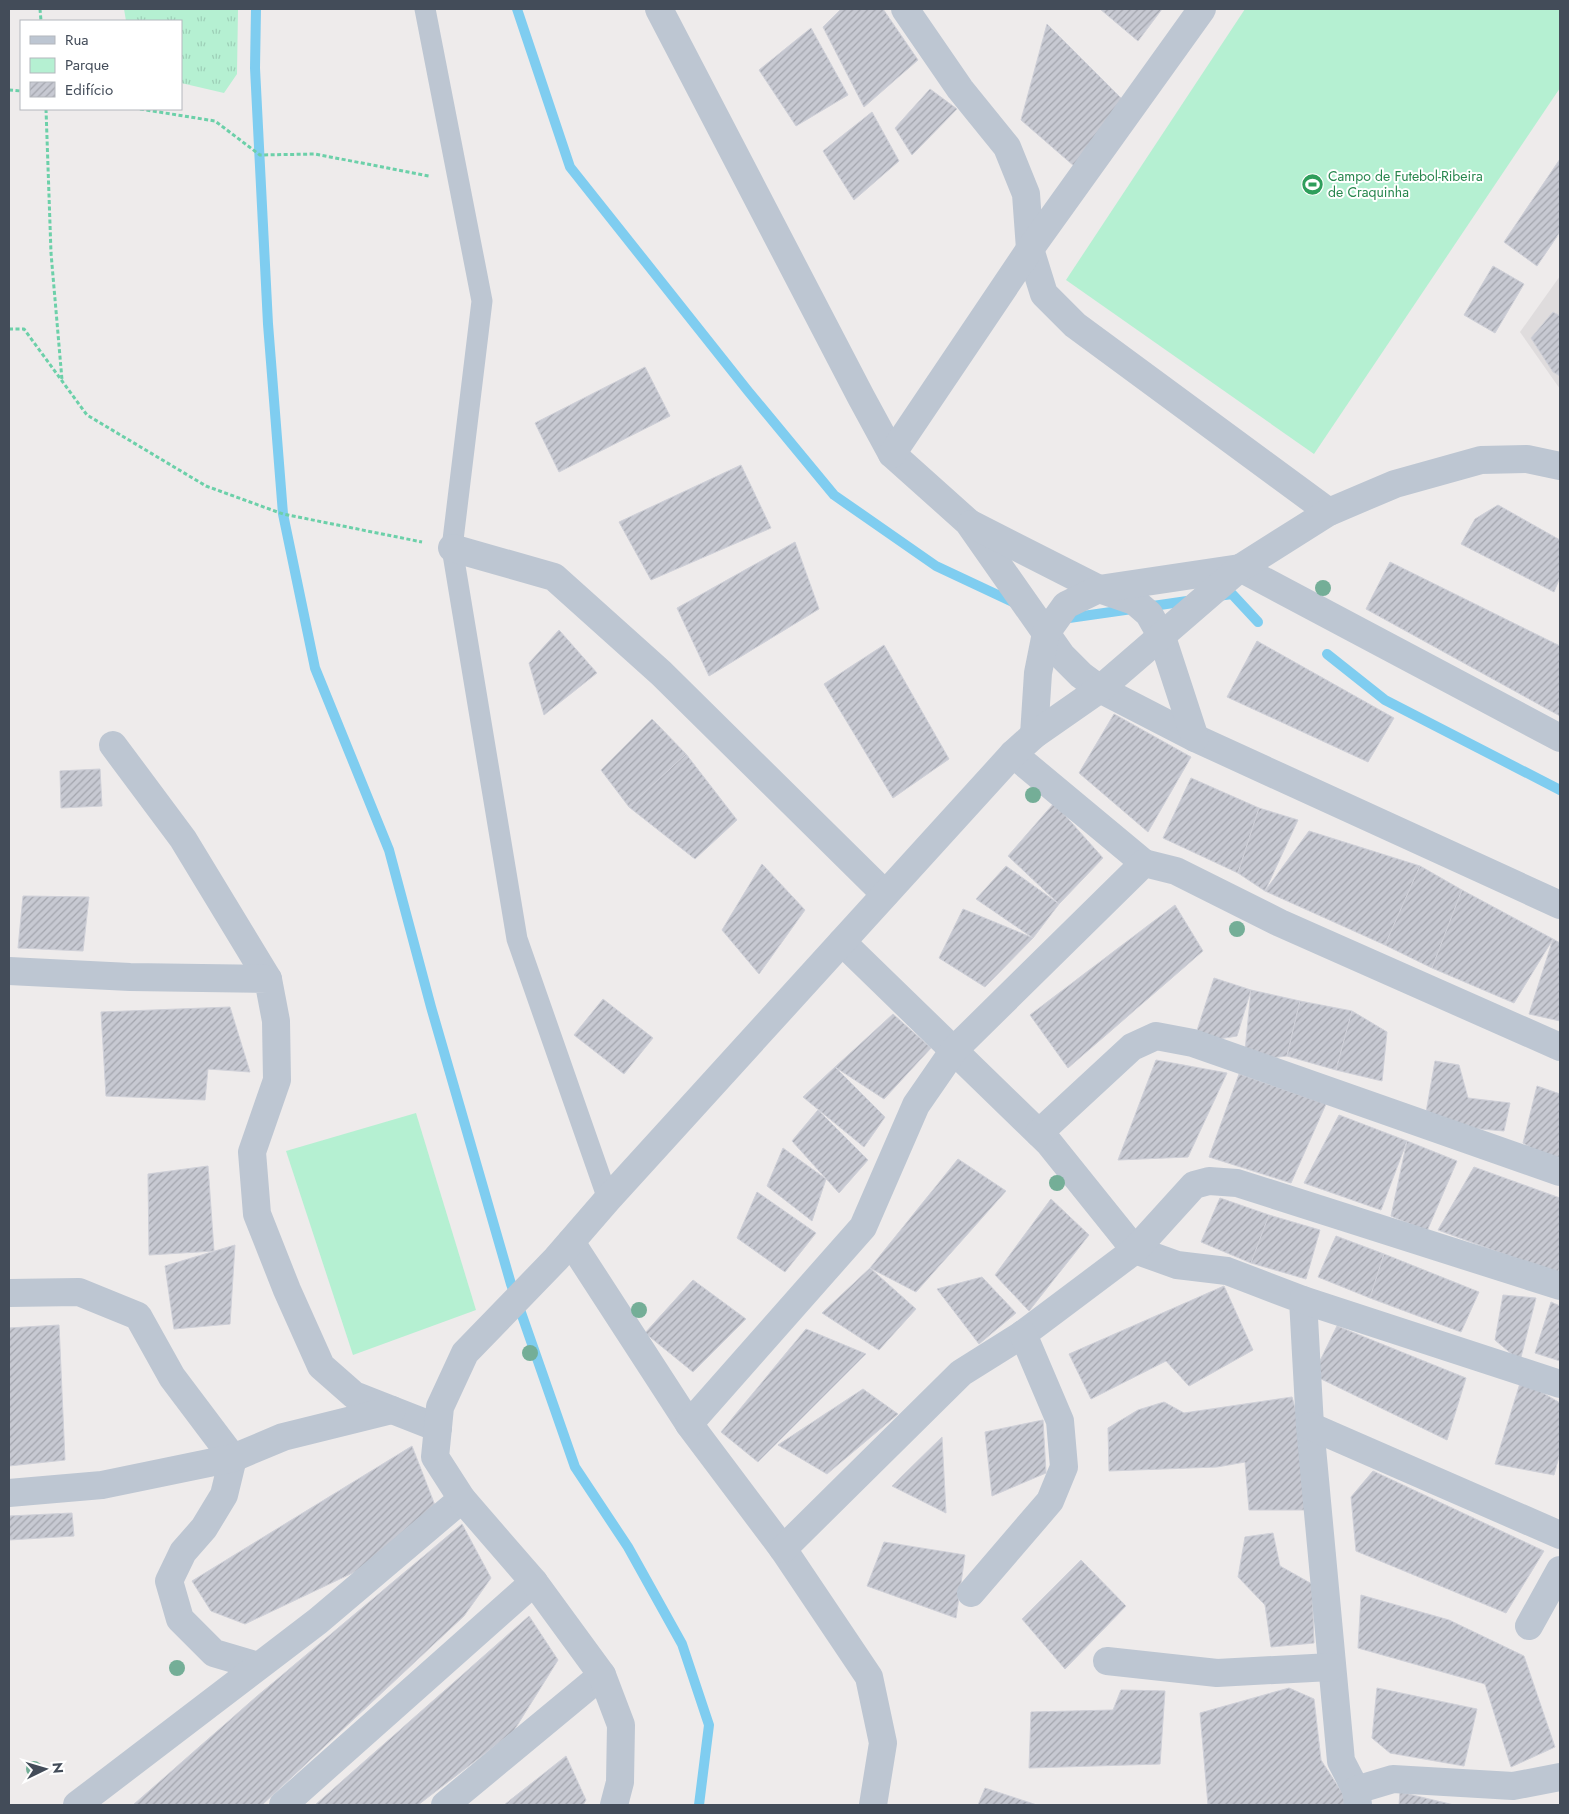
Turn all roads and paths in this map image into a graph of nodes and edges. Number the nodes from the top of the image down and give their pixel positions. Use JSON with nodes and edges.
{"nodes":[{"id":1,"x":425,"y":9,"type":"edge"},
{"id":2,"x":659,"y":9,"type":"edge"},
{"id":3,"x":905,"y":9,"type":"edge"},
{"id":4,"x":1202,"y":9,"type":"edge"},
{"id":5,"x":46,"y":110,"type":"edge"},
{"id":6,"x":146,"y":110,"type":"edge"},
{"id":7,"x":459,"y":182,"type":"junction"},
{"id":8,"x":1030,"y":249,"type":"junction"},
{"id":9,"x":9,"y":329,"type":"edge"},
{"id":10,"x":62,"y":380,"type":"junction"},
{"id":11,"x":892,"y":454,"type":"junction"},
{"id":12,"x":1560,"y":466,"type":"edge"},
{"id":13,"x":1329,"y":512,"type":"junction"},
{"id":14,"x":968,"y":522,"type":"junction"},
{"id":15,"x":452,"y":548,"type":"junction"},
{"id":16,"x":1240,"y":568,"type":"junction"},
{"id":17,"x":1099,"y":589,"type":"junction"},
{"id":18,"x":1046,"y":633,"type":"junction"},
{"id":19,"x":1162,"y":637,"type":"junction"},
{"id":20,"x":1100,"y":689,"type":"junction"},
{"id":21,"x":1034,"y":735,"type":"junction"},
{"id":22,"x":1195,"y":738,"type":"junction"},
{"id":23,"x":1560,"y":738,"type":"edge"},
{"id":24,"x":113,"y":745,"type":"dead end"},
{"id":25,"x":1012,"y":754,"type":"junction"},
{"id":26,"x":1144,"y":863,"type":"junction"},
{"id":27,"x":885,"y":894,"type":"junction"},
{"id":28,"x":1560,"y":905,"type":"edge"},
{"id":29,"x":842,"y":942,"type":"junction"},
{"id":30,"x":9,"y":971,"type":"edge"},
{"id":31,"x":268,"y":980,"type":"junction"},
{"id":32,"x":1560,"y":1048,"type":"edge"},
{"id":33,"x":954,"y":1050,"type":"junction"},
{"id":34,"x":1039,"y":1133,"type":"junction"},
{"id":35,"x":1560,"y":1172,"type":"edge"},
{"id":36,"x":608,"y":1199,"type":"junction"},
{"id":37,"x":564,"y":1250,"type":"junction"},
{"id":38,"x":1135,"y":1250,"type":"junction"},
{"id":39,"x":1560,"y":1286,"type":"edge"},
{"id":40,"x":9,"y":1293,"type":"edge"},
{"id":41,"x":1304,"y":1300,"type":"junction"},
{"id":42,"x":1023,"y":1334,"type":"junction"},
{"id":43,"x":1560,"y":1384,"type":"edge"},
{"id":44,"x":392,"y":1410,"type":"junction"},
{"id":45,"x":689,"y":1424,"type":"junction"},
{"id":46,"x":1310,"y":1426,"type":"junction"},
{"id":47,"x":438,"y":1428,"type":"junction"},
{"id":48,"x":232,"y":1458,"type":"junction"},
{"id":49,"x":9,"y":1493,"type":"edge"},
{"id":50,"x":462,"y":1499,"type":"junction"},
{"id":51,"x":1560,"y":1535,"type":"edge"},
{"id":52,"x":783,"y":1549,"type":"junction"},
{"id":53,"x":1560,"y":1570,"type":"edge"},
{"id":54,"x":534,"y":1582,"type":"junction"},
{"id":55,"x":971,"y":1593,"type":"dead end"},
{"id":56,"x":1530,"y":1626,"type":"dead end"},
{"id":57,"x":1107,"y":1661,"type":"dead end"},
{"id":58,"x":258,"y":1666,"type":"junction"},
{"id":59,"x":1331,"y":1667,"type":"junction"},
{"id":60,"x":602,"y":1675,"type":"junction"},
{"id":61,"x":1560,"y":1777,"type":"edge"},
{"id":62,"x":1357,"y":1797,"type":"edge"},
{"id":63,"x":77,"y":1805,"type":"edge"},
{"id":64,"x":283,"y":1805,"type":"edge"},
{"id":65,"x":445,"y":1805,"type":"edge"},
{"id":66,"x":614,"y":1805,"type":"edge"},
{"id":67,"x":873,"y":1805,"type":"edge"}],
"edges":[{"from":1,"to":7,"type":"lane"},
{"from":2,"to":11,"type":"street"},
{"from":3,"to":8,"type":"street"},
{"from":4,"to":8,"type":"street"},
{"from":5,"to":10,"type":"path"},
{"from":6,"to":7,"type":"path"},
{"from":7,"to":15,"type":"lane"},
{"from":8,"to":11,"type":"street"},
{"from":8,"to":13,"type":"street"},
{"from":9,"to":10,"type":"path"},
{"from":10,"to":15,"type":"path"},
{"from":11,"to":14,"type":"street"},
{"from":12,"to":13,"type":"street"},
{"from":13,"to":16,"type":"street"},
{"from":14,"to":17,"type":"street"},
{"from":14,"to":18,"type":"street"},
{"from":15,"to":27,"type":"street"},
{"from":15,"to":36,"type":"lane"},
{"from":16,"to":17,"type":"street"},
{"from":16,"to":19,"type":"street"},
{"from":16,"to":23,"type":"street"},
{"from":17,"to":18,"type":"street"},
{"from":17,"to":19,"type":"street"},
{"from":18,"to":20,"type":"street"},
{"from":18,"to":21,"type":"street"},
{"from":19,"to":20,"type":"street"},
{"from":19,"to":22,"type":"street"},
{"from":20,"to":21,"type":"street"},
{"from":20,"to":22,"type":"street"},
{"from":21,"to":25,"type":"street"},
{"from":22,"to":28,"type":"street"},
{"from":24,"to":31,"type":"street"},
{"from":25,"to":26,"type":"street"},
{"from":25,"to":27,"type":"street"},
{"from":26,"to":32,"type":"street"},
{"from":26,"to":33,"type":"street"},
{"from":27,"to":29,"type":"street"},
{"from":29,"to":33,"type":"street"},
{"from":29,"to":36,"type":"street"},
{"from":30,"to":31,"type":"street"},
{"from":31,"to":44,"type":"street"},
{"from":33,"to":34,"type":"street"},
{"from":33,"to":45,"type":"street"},
{"from":34,"to":35,"type":"street"},
{"from":34,"to":38,"type":"street"},
{"from":36,"to":37,"type":"street"},
{"from":37,"to":45,"type":"street"},
{"from":37,"to":47,"type":"street"},
{"from":38,"to":39,"type":"street"},
{"from":38,"to":41,"type":"street"},
{"from":38,"to":42,"type":"street"},
{"from":40,"to":48,"type":"street"},
{"from":41,"to":43,"type":"street"},
{"from":41,"to":46,"type":"street"},
{"from":42,"to":52,"type":"street"},
{"from":42,"to":55,"type":"street"},
{"from":44,"to":47,"type":"street"},
{"from":44,"to":48,"type":"street"},
{"from":45,"to":52,"type":"street"},
{"from":46,"to":51,"type":"street"},
{"from":46,"to":59,"type":"street"},
{"from":47,"to":50,"type":"street"},
{"from":48,"to":49,"type":"street"},
{"from":48,"to":58,"type":"street"},
{"from":50,"to":54,"type":"street"},
{"from":50,"to":58,"type":"street"},
{"from":52,"to":67,"type":"street"},
{"from":53,"to":56,"type":"street"},
{"from":54,"to":60,"type":"street"},
{"from":54,"to":64,"type":"street"},
{"from":57,"to":59,"type":"street"},
{"from":58,"to":63,"type":"street"},
{"from":59,"to":62,"type":"street"},
{"from":60,"to":65,"type":"street"},
{"from":60,"to":66,"type":"street"},
{"from":61,"to":62,"type":"street"}]}
